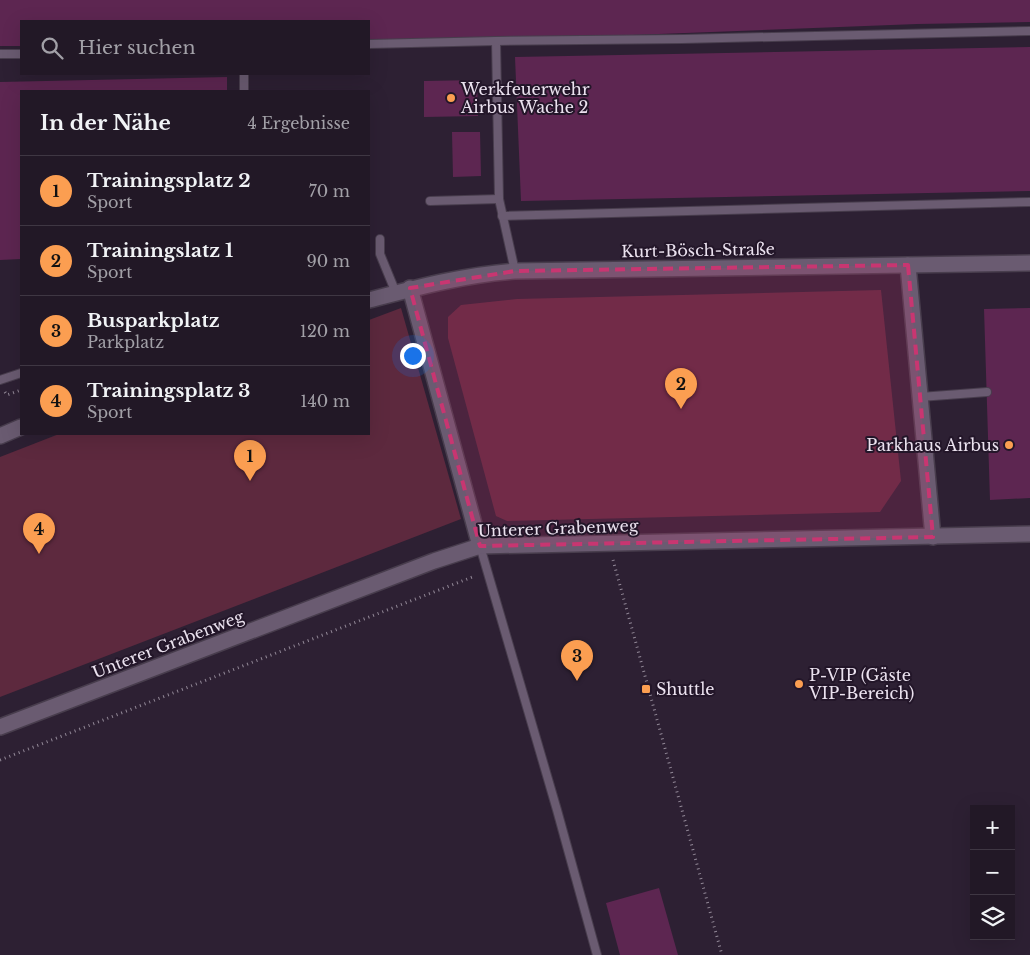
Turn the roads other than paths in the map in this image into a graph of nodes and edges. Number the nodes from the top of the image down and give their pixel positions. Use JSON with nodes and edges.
{"nodes":[{"id":1,"x":1030,"y":31,"type":"edge"},
{"id":2,"x":496,"y":40,"type":"junction"},
{"id":3,"x":370,"y":44,"type":"edge"},
{"id":4,"x":0,"y":54,"type":"edge"},
{"id":5,"x":20,"y":54,"type":"edge"},
{"id":6,"x":244,"y":75,"type":"edge"},
{"id":7,"x":244,"y":90,"type":"edge"},
{"id":8,"x":499,"y":199,"type":"junction"},
{"id":9,"x":430,"y":201,"type":"dead end"},
{"id":10,"x":1030,"y":202,"type":"edge"},
{"id":11,"x":502,"y":216,"type":"junction"},
{"id":12,"x":380,"y":239,"type":"dead end"},
{"id":13,"x":1030,"y":263,"type":"edge"},
{"id":14,"x":908,"y":265,"type":"junction"},
{"id":15,"x":515,"y":271,"type":"junction"},
{"id":16,"x":410,"y":288,"type":"junction"},
{"id":17,"x":396,"y":293,"type":"junction"},
{"id":18,"x":370,"y":300,"type":"edge"},
{"id":19,"x":20,"y":373,"type":"edge"},
{"id":20,"x":0,"y":380,"type":"edge"},
{"id":21,"x":987,"y":392,"type":"dead end"},
{"id":22,"x":920,"y":397,"type":"junction"},
{"id":23,"x":20,"y":427,"type":"edge"},
{"id":24,"x":0,"y":436,"type":"edge"},
{"id":25,"x":1030,"y":534,"type":"edge"},
{"id":26,"x":932,"y":537,"type":"junction"},
{"id":27,"x":480,"y":546,"type":"junction"},
{"id":28,"x":0,"y":727,"type":"edge"},
{"id":29,"x":597,"y":955,"type":"edge"}],
"edges":[{"from":1,"to":2,"type":"lane"},
{"from":2,"to":3,"type":"lane"},
{"from":2,"to":8,"type":"lane"},
{"from":4,"to":5,"type":"lane"},
{"from":6,"to":7,"type":"lane"},
{"from":8,"to":9,"type":"lane"},
{"from":8,"to":11,"type":"lane"},
{"from":10,"to":11,"type":"lane"},
{"from":11,"to":15,"type":"lane"},
{"from":12,"to":17,"type":"lane"},
{"from":13,"to":14,"type":"street","name":"Kurt-Bösch-Straße"},
{"from":14,"to":15,"type":"street","name":"Kurt-Bösch-Straße"},
{"from":14,"to":22,"type":"street"},
{"from":15,"to":16,"type":"street","name":"Kurt-Bösch-Straße"},
{"from":16,"to":17,"type":"street","name":"Kurt-Bösch-Straße"},
{"from":16,"to":27,"type":"street"},
{"from":17,"to":18,"type":"street","name":"Kurt-Bösch-Straße"},
{"from":19,"to":20,"type":"lane"},
{"from":21,"to":22,"type":"lane"},
{"from":22,"to":26,"type":"street"},
{"from":23,"to":24,"type":"street"},
{"from":25,"to":26,"type":"street","name":"Unterer Grabenweg"},
{"from":26,"to":27,"type":"street","name":"Unterer Grabenweg"},
{"from":27,"to":28,"type":"street","name":"Unterer Grabenweg"},
{"from":27,"to":29,"type":"lane"}]}
